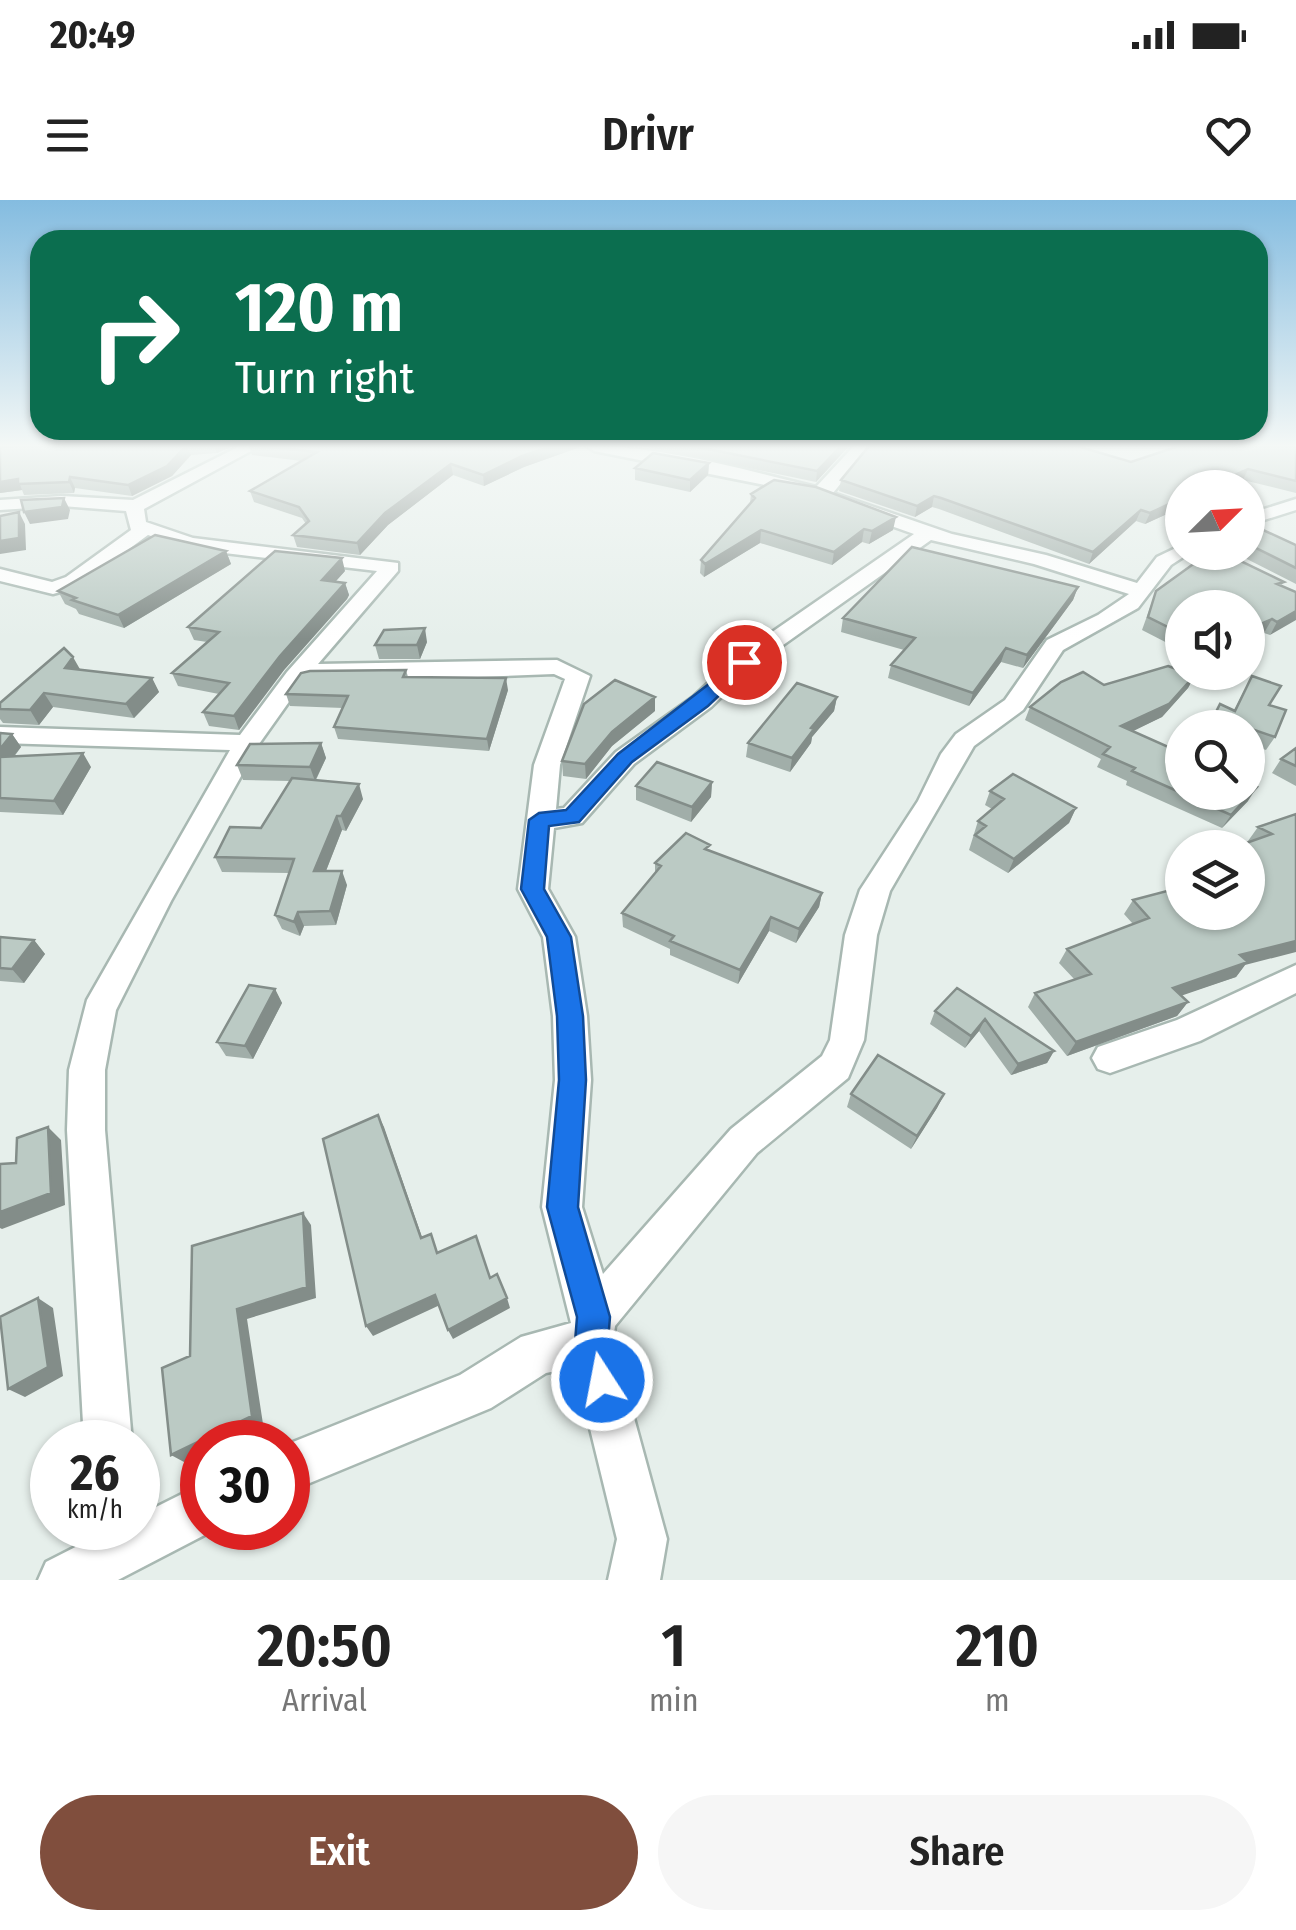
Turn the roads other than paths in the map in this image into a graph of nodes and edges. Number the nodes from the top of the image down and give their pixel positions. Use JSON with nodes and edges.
{"nodes":[{"id":1,"x":108,"y":510,"type":"edge"},
{"id":2,"x":151,"y":510,"type":"edge"},
{"id":3,"x":862,"y":510,"type":"edge"},
{"id":4,"x":141,"y":517,"type":"junction"},
{"id":5,"x":928,"y":533,"type":"junction"},
{"id":6,"x":1165,"y":560,"type":"edge"},
{"id":7,"x":0,"y":576,"type":"edge"},
{"id":8,"x":1142,"y":592,"type":"junction"},
{"id":9,"x":295,"y":677,"type":"junction"},
{"id":10,"x":0,"y":734,"type":"edge"},
{"id":11,"x":247,"y":744,"type":"junction"},
{"id":12,"x":539,"y":820,"type":"junction"},
{"id":13,"x":1296,"y":978,"type":"edge"},
{"id":14,"x":1110,"y":1058,"type":"dead end"},
{"id":15,"x":593,"y":1329,"type":"junction"},
{"id":16,"x":106,"y":1420,"type":"edge"},
{"id":17,"x":310,"y":1459,"type":"edge"},
{"id":18,"x":106,"y":1550,"type":"edge"},
{"id":19,"x":64,"y":1580,"type":"edge"},
{"id":20,"x":634,"y":1580,"type":"edge"}],
"edges":[{"from":1,"to":4,"type":"street"},
{"from":2,"to":4,"type":"street"},
{"from":3,"to":5,"type":"street"},
{"from":4,"to":7,"type":"street"},
{"from":4,"to":9,"type":"street"},
{"from":5,"to":8,"type":"street"},
{"from":5,"to":12,"type":"street"},
{"from":6,"to":8,"type":"street"},
{"from":8,"to":15,"type":"street"},
{"from":9,"to":11,"type":"street"},
{"from":9,"to":12,"type":"street"},
{"from":10,"to":11,"type":"street"},
{"from":11,"to":16,"type":"street"},
{"from":12,"to":15,"type":"street"},
{"from":13,"to":14,"type":"street"},
{"from":15,"to":17,"type":"street"},
{"from":15,"to":20,"type":"street"},
{"from":18,"to":19,"type":"street"}]}
